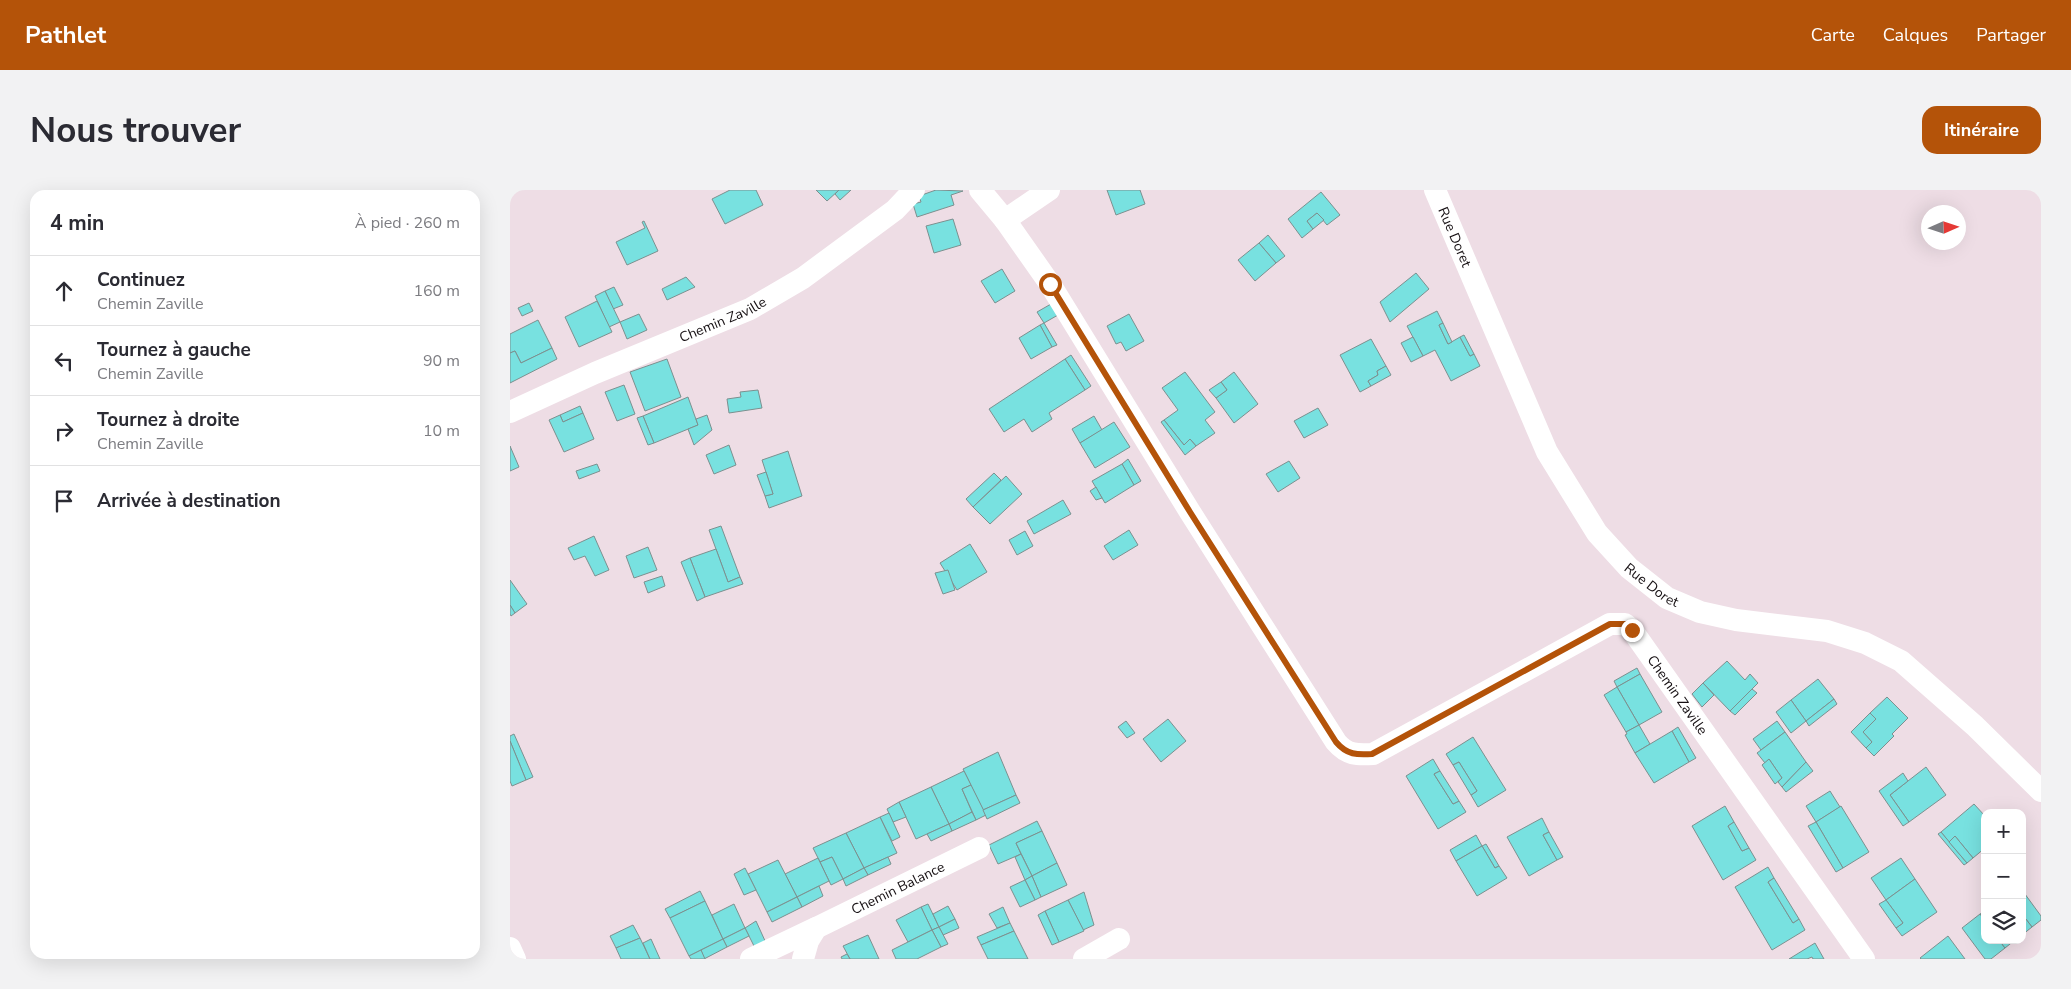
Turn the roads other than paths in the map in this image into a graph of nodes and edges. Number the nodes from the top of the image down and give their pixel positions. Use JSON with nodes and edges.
{"nodes":[{"id":1,"x":914,"y":190,"type":"edge"},
{"id":2,"x":980,"y":190,"type":"edge"},
{"id":3,"x":1048,"y":190,"type":"edge"},
{"id":4,"x":1436,"y":190,"type":"edge"},
{"id":5,"x":1005,"y":220,"type":"junction"},
{"id":6,"x":510,"y":412,"type":"edge"},
{"id":7,"x":2041,"y":791,"type":"edge"},
{"id":8,"x":978,"y":848,"type":"dead end"},
{"id":9,"x":816,"y":928,"type":"junction"},
{"id":10,"x":1119,"y":939,"type":"dead end"},
{"id":11,"x":510,"y":948,"type":"edge"},
{"id":12,"x":515,"y":959,"type":"edge"},
{"id":13,"x":751,"y":959,"type":"edge"},
{"id":14,"x":803,"y":959,"type":"edge"},
{"id":15,"x":1084,"y":959,"type":"edge"},
{"id":16,"x":1864,"y":959,"type":"edge"}],
"edges":[{"from":1,"to":6,"type":"street","name":"Chemin Zaville"},
{"from":2,"to":5,"type":"street","name":"Chemin Zaville"},
{"from":3,"to":5,"type":"street"},
{"from":4,"to":7,"type":"street","name":"Rue Doret"},
{"from":5,"to":16,"type":"street","name":"Chemin Zaville"},
{"from":8,"to":9,"type":"street","name":"Chemin Balance"},
{"from":9,"to":13,"type":"street","name":"Chemin Balance"},
{"from":9,"to":14,"type":"street"},
{"from":10,"to":15,"type":"street"},
{"from":11,"to":12,"type":"street"}]}
